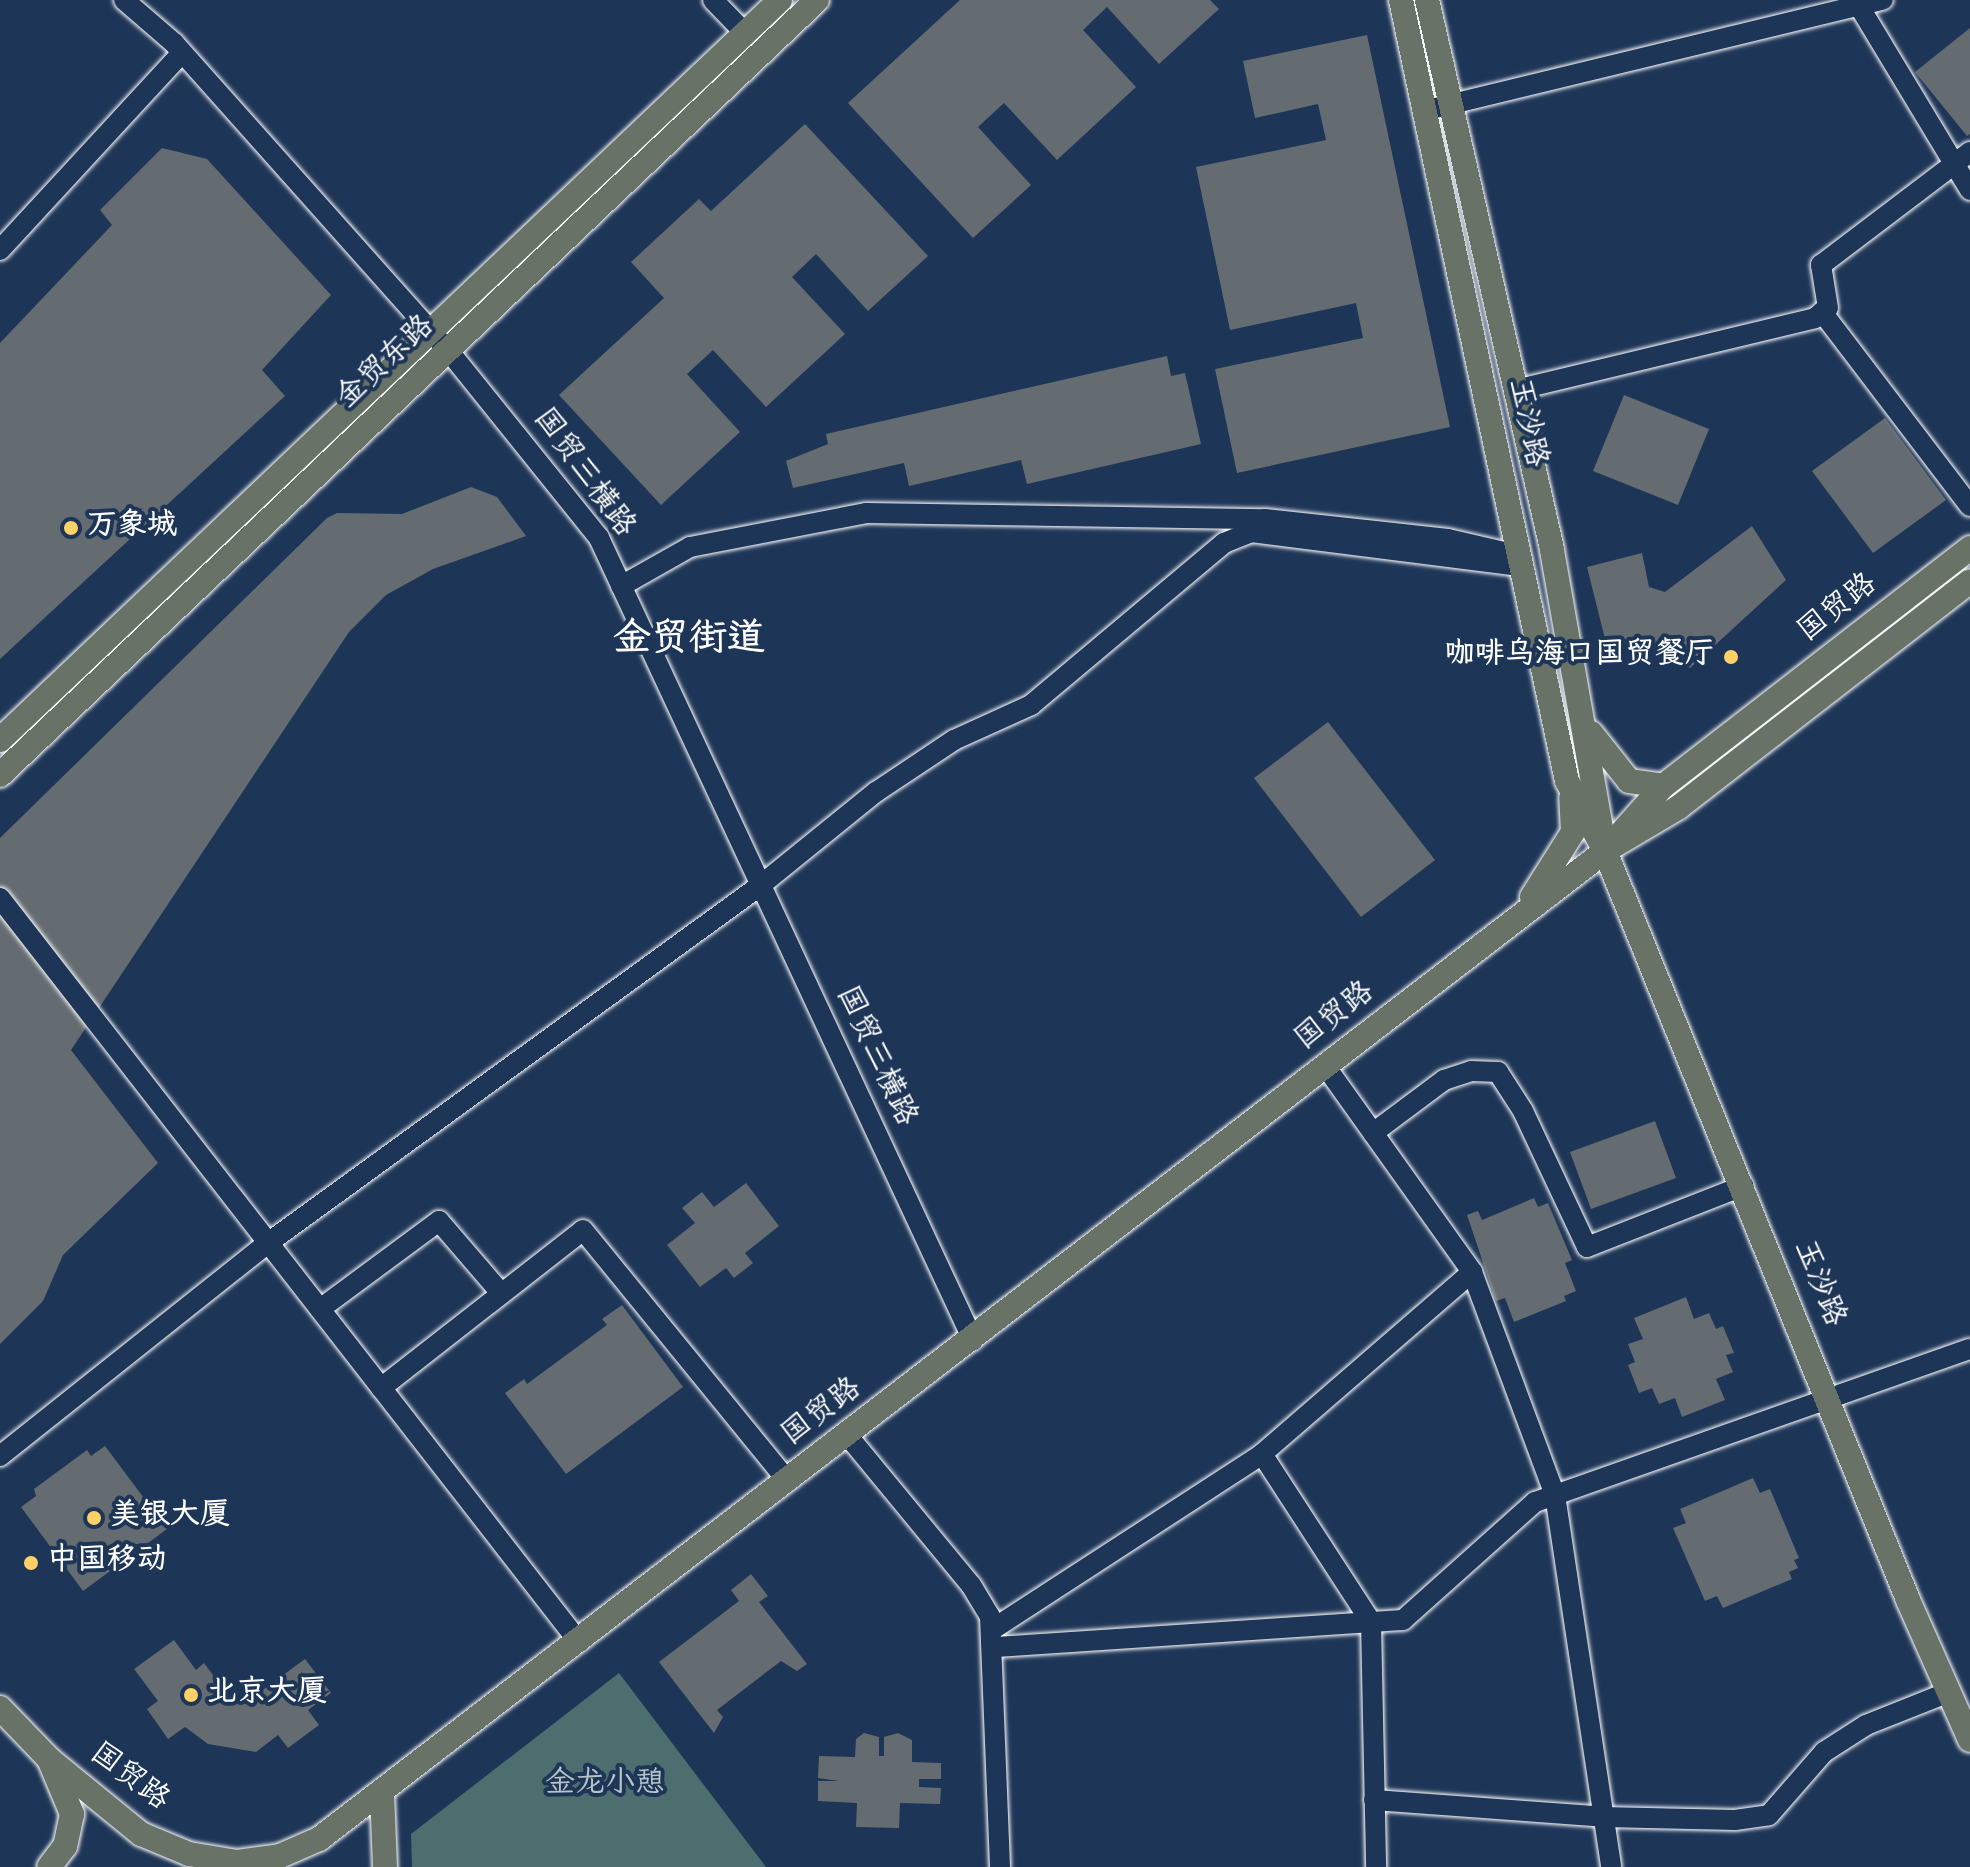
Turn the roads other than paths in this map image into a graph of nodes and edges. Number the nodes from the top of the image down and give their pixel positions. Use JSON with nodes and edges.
{"nodes":[{"id":1,"x":124,"y":0,"type":"edge"},
{"id":2,"x":713,"y":0,"type":"edge"},
{"id":3,"x":780,"y":0,"type":"edge"},
{"id":4,"x":817,"y":0,"type":"edge"},
{"id":5,"x":1401,"y":0,"type":"edge"},
{"id":6,"x":1427,"y":0,"type":"edge"},
{"id":7,"x":1883,"y":0,"type":"edge"},
{"id":8,"x":1859,"y":6,"type":"junction"},
{"id":9,"x":745,"y":33,"type":"junction"},
{"id":10,"x":182,"y":53,"type":"junction"},
{"id":11,"x":1438,"y":107,"type":"junction"},
{"id":12,"x":1970,"y":152,"type":"edge"},
{"id":13,"x":1953,"y":165,"type":"junction"},
{"id":14,"x":1970,"y":190,"type":"edge"},
{"id":15,"x":0,"y":250,"type":"edge"},
{"id":16,"x":1822,"y":312,"type":"junction"},
{"id":17,"x":431,"y":331,"type":"junction"},
{"id":18,"x":448,"y":350,"type":"junction"},
{"id":19,"x":1524,"y":388,"type":"dead end"},
{"id":20,"x":1970,"y":506,"type":"edge"},
{"id":21,"x":1970,"y":548,"type":"edge"},
{"id":22,"x":1521,"y":561,"type":"junction"},
{"id":23,"x":1970,"y":581,"type":"edge"},
{"id":24,"x":621,"y":586,"type":"junction"},
{"id":25,"x":1583,"y":718,"type":"junction"},
{"id":26,"x":0,"y":740,"type":"edge"},
{"id":27,"x":0,"y":775,"type":"edge"},
{"id":28,"x":1567,"y":781,"type":"junction"},
{"id":29,"x":1663,"y":786,"type":"junction"},
{"id":30,"x":1679,"y":807,"type":"junction"},
{"id":31,"x":1605,"y":851,"type":"junction"},
{"id":32,"x":761,"y":885,"type":"junction"},
{"id":33,"x":0,"y":898,"type":"edge"},
{"id":34,"x":1628,"y":901,"type":"junction"},
{"id":35,"x":1513,"y":922,"type":"junction"},
{"id":36,"x":1326,"y":1067,"type":"junction"},
{"id":37,"x":1373,"y":1133,"type":"junction"},
{"id":38,"x":1743,"y":1186,"type":"junction"},
{"id":39,"x":268,"y":1243,"type":"junction"},
{"id":40,"x":1472,"y":1272,"type":"junction"},
{"id":41,"x":501,"y":1293,"type":"junction"},
{"id":42,"x":320,"y":1309,"type":"junction"},
{"id":43,"x":973,"y":1340,"type":"junction"},
{"id":44,"x":1970,"y":1349,"type":"edge"},
{"id":45,"x":381,"y":1388,"type":"junction"},
{"id":46,"x":1828,"y":1399,"type":"junction"},
{"id":47,"x":848,"y":1436,"type":"junction"},
{"id":48,"x":1262,"y":1454,"type":"junction"},
{"id":49,"x":0,"y":1456,"type":"edge"},
{"id":50,"x":788,"y":1481,"type":"junction"},
{"id":51,"x":1555,"y":1495,"type":"junction"},
{"id":52,"x":1371,"y":1622,"type":"junction"},
{"id":53,"x":994,"y":1638,"type":"junction"},
{"id":54,"x":579,"y":1642,"type":"junction"},
{"id":55,"x":1949,"y":1692,"type":"junction"},
{"id":56,"x":0,"y":1708,"type":"edge"},
{"id":57,"x":1970,"y":1740,"type":"edge"},
{"id":58,"x":49,"y":1759,"type":"junction"},
{"id":59,"x":382,"y":1792,"type":"junction"},
{"id":60,"x":1374,"y":1800,"type":"junction"},
{"id":61,"x":1603,"y":1817,"type":"junction"},
{"id":62,"x":49,"y":1867,"type":"edge"},
{"id":63,"x":385,"y":1867,"type":"edge"},
{"id":64,"x":1000,"y":1867,"type":"edge"},
{"id":65,"x":1376,"y":1867,"type":"edge"},
{"id":66,"x":1611,"y":1867,"type":"edge"}],
"edges":[{"from":1,"to":10,"type":"street","name":"国贸三横路"},
{"from":2,"to":9,"type":"street"},
{"from":3,"to":9,"type":"main road","name":"金贸东路"},
{"from":4,"to":18,"type":"main road","name":"金贸东路"},
{"from":5,"to":11,"type":"main road","name":"玉沙路"},
{"from":6,"to":11,"type":"main road","name":"玉沙路"},
{"from":7,"to":8,"type":"street"},
{"from":8,"to":11,"type":"street"},
{"from":8,"to":13,"type":"street"},
{"from":9,"to":17,"type":"main road","name":"金贸东路"},
{"from":10,"to":15,"type":"street"},
{"from":10,"to":17,"type":"street","name":"国贸三横路"},
{"from":11,"to":22,"type":"main road","name":"玉沙路"},
{"from":11,"to":25,"type":"main road","name":"玉沙路"},
{"from":12,"to":13,"type":"street"},
{"from":13,"to":14,"type":"street"},
{"from":13,"to":16,"type":"street"},
{"from":16,"to":19,"type":"street"},
{"from":16,"to":20,"type":"street"},
{"from":17,"to":18,"type":"street","name":"国贸三横路"},
{"from":17,"to":26,"type":"main road","name":"金贸东路"},
{"from":18,"to":24,"type":"street","name":"国贸三横路"},
{"from":18,"to":27,"type":"main road","name":"金贸东路"},
{"from":21,"to":29,"type":"main road","name":"国贸路"},
{"from":22,"to":24,"type":"street"},
{"from":22,"to":28,"type":"main road","name":"玉沙路"},
{"from":22,"to":32,"type":"street"},
{"from":23,"to":30,"type":"main road","name":"国贸路"},
{"from":24,"to":32,"type":"street","name":"国贸三横路"},
{"from":25,"to":29,"type":"main road"},
{"from":25,"to":31,"type":"main road","name":"玉沙路"},
{"from":28,"to":31,"type":"main road","name":"玉沙路"},
{"from":28,"to":35,"type":"main road"},
{"from":29,"to":31,"type":"main road","name":"国贸路"},
{"from":30,"to":31,"type":"main road","name":"国贸路"},
{"from":30,"to":34,"type":"main road"},
{"from":31,"to":34,"type":"main road","name":"玉沙路"},
{"from":31,"to":35,"type":"main road","name":"国贸路"},
{"from":32,"to":39,"type":"street"},
{"from":32,"to":43,"type":"street","name":"国贸三横路"},
{"from":33,"to":39,"type":"street"},
{"from":34,"to":38,"type":"main road","name":"玉沙路"},
{"from":35,"to":36,"type":"main road","name":"国贸路"},
{"from":36,"to":37,"type":"street"},
{"from":36,"to":43,"type":"main road","name":"国贸路"},
{"from":37,"to":38,"type":"street"},
{"from":37,"to":40,"type":"street"},
{"from":38,"to":46,"type":"main road","name":"玉沙路"},
{"from":39,"to":42,"type":"street"},
{"from":39,"to":49,"type":"street"},
{"from":40,"to":48,"type":"street"},
{"from":40,"to":51,"type":"street"},
{"from":41,"to":42,"type":"street"},
{"from":41,"to":45,"type":"street"},
{"from":41,"to":50,"type":"street"},
{"from":42,"to":45,"type":"street"},
{"from":43,"to":47,"type":"main road","name":"国贸路"},
{"from":44,"to":46,"type":"street"},
{"from":45,"to":54,"type":"street"},
{"from":46,"to":51,"type":"street"},
{"from":46,"to":55,"type":"main road","name":"玉沙路"},
{"from":47,"to":50,"type":"main road","name":"国贸路"},
{"from":47,"to":53,"type":"street"},
{"from":48,"to":52,"type":"street"},
{"from":48,"to":53,"type":"street"},
{"from":50,"to":54,"type":"main road","name":"国贸路"},
{"from":51,"to":52,"type":"street"},
{"from":51,"to":61,"type":"street"},
{"from":52,"to":53,"type":"street"},
{"from":52,"to":60,"type":"street"},
{"from":53,"to":64,"type":"street"},
{"from":54,"to":59,"type":"main road","name":"国贸路"},
{"from":55,"to":57,"type":"main road","name":"玉沙路"},
{"from":55,"to":61,"type":"street"},
{"from":56,"to":58,"type":"main road"},
{"from":58,"to":59,"type":"main road","name":"国贸路"},
{"from":58,"to":62,"type":"main road"},
{"from":59,"to":63,"type":"main road"},
{"from":60,"to":61,"type":"street"},
{"from":60,"to":65,"type":"street"},
{"from":61,"to":66,"type":"street"}]}
